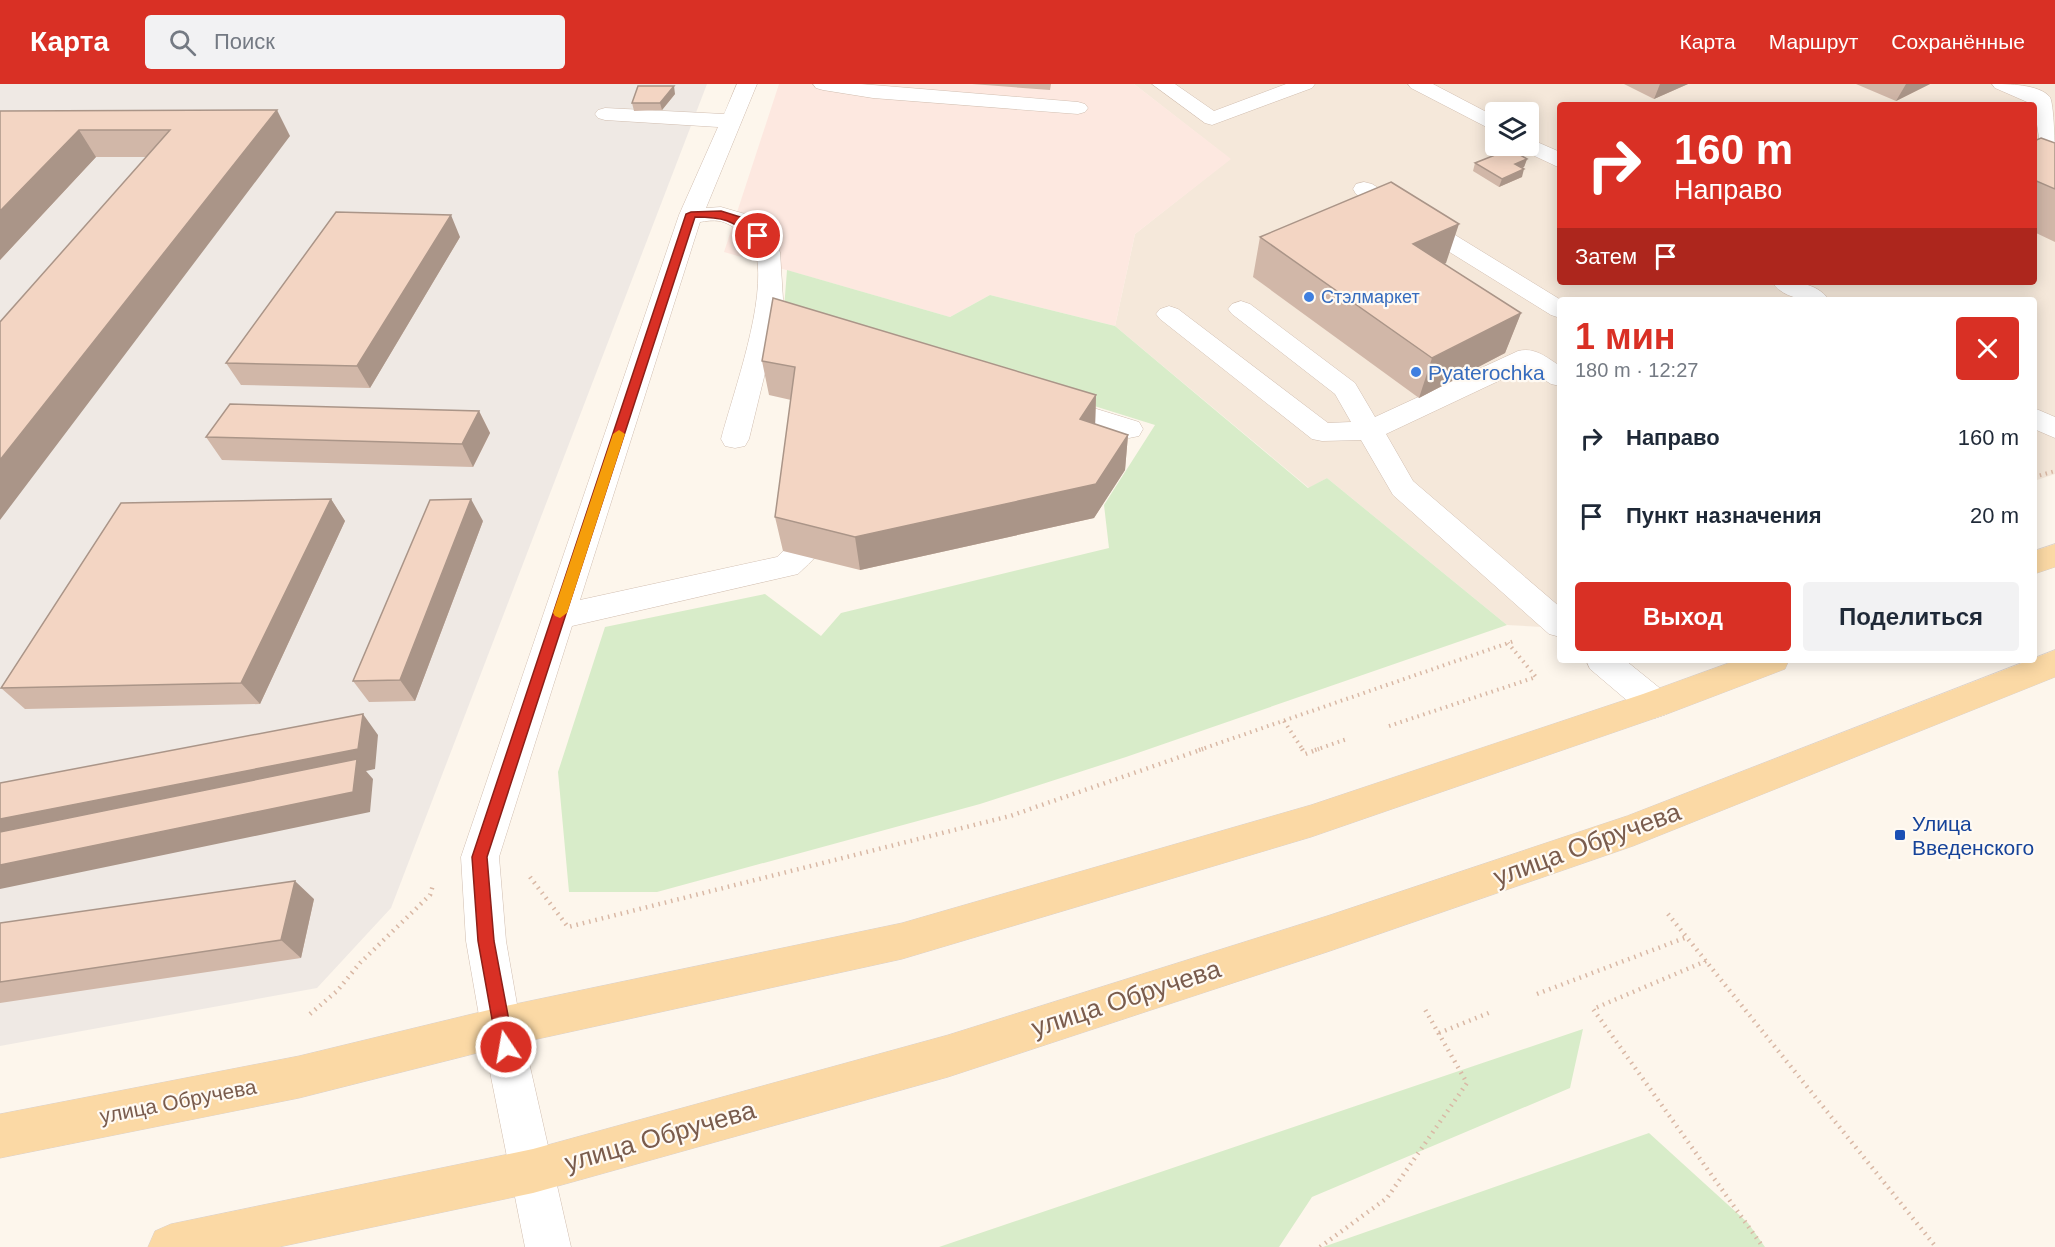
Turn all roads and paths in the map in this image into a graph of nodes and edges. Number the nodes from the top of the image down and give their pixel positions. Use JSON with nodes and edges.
{"nodes":[{"id":1,"x":747,"y":84,"type":"edge"},
{"id":2,"x":824,"y":84,"type":"edge"},
{"id":3,"x":1162,"y":84,"type":"edge"},
{"id":4,"x":1305,"y":84,"type":"edge"},
{"id":5,"x":1418,"y":84,"type":"edge"},
{"id":6,"x":2002,"y":84,"type":"edge"},
{"id":7,"x":1078,"y":108,"type":"dead end"},
{"id":8,"x":605,"y":114,"type":"dead end"},
{"id":9,"x":1485,"y":120,"type":"edge"},
{"id":10,"x":732,"y":121,"type":"junction"},
{"id":11,"x":1539,"y":150,"type":"edge"},
{"id":12,"x":1557,"y":159,"type":"edge"},
{"id":13,"x":2055,"y":170,"type":"edge"},
{"id":14,"x":1364,"y":189,"type":"dead end"},
{"id":15,"x":691,"y":214,"type":"junction"},
{"id":16,"x":1790,"y":285,"type":"edge"},
{"id":17,"x":1812,"y":297,"type":"edge"},
{"id":18,"x":1557,"y":308,"type":"edge"},
{"id":19,"x":1241,"y":309,"type":"dead end"},
{"id":20,"x":1169,"y":314,"type":"dead end"},
{"id":21,"x":1557,"y":376,"type":"edge"},
{"id":22,"x":1028,"y":397,"type":"edge"},
{"id":23,"x":2037,"y":419,"type":"edge"},
{"id":24,"x":1130,"y":429,"type":"dead end"},
{"id":25,"x":2055,"y":429,"type":"edge"},
{"id":26,"x":1369,"y":431,"type":"junction"},
{"id":27,"x":735,"y":439,"type":"dead end"},
{"id":28,"x":2055,"y":471,"type":"edge"},
{"id":29,"x":2037,"y":476,"type":"edge"},
{"id":30,"x":818,"y":486,"type":"edge"},
{"id":31,"x":2055,"y":555,"type":"edge"},
{"id":32,"x":2037,"y":562,"type":"edge"},
{"id":33,"x":559,"y":617,"type":"junction"},
{"id":34,"x":1557,"y":623,"type":"edge"},
{"id":35,"x":1557,"y":626,"type":"edge"},
{"id":36,"x":1508,"y":643,"type":"junction"},
{"id":37,"x":1606,"y":663,"type":"edge"},
{"id":38,"x":1765,"y":663,"type":"edge"},
{"id":39,"x":2055,"y":663,"type":"edge"},
{"id":40,"x":1655,"y":704,"type":"junction"},
{"id":41,"x":1284,"y":721,"type":"junction"},
{"id":42,"x":1389,"y":726,"type":"dead end"},
{"id":43,"x":1347,"y":739,"type":"dead end"},
{"id":44,"x":1668,"y":914,"type":"dead end"},
{"id":45,"x":568,"y":927,"type":"dead end"},
{"id":46,"x":1687,"y":937,"type":"junction"},
{"id":47,"x":1706,"y":961,"type":"junction"},
{"id":48,"x":360,"y":963,"type":"dead end"},
{"id":49,"x":1537,"y":994,"type":"dead end"},
{"id":50,"x":1423,"y":1006,"type":"dead end"},
{"id":51,"x":1491,"y":1012,"type":"dead end"},
{"id":52,"x":310,"y":1014,"type":"dead end"},
{"id":53,"x":501,"y":1027,"type":"junction"},
{"id":54,"x":1438,"y":1033,"type":"junction"},
{"id":55,"x":0,"y":1136,"type":"edge"},
{"id":56,"x":533,"y":1171,"type":"junction"},
{"id":57,"x":171,"y":1247,"type":"edge"},
{"id":58,"x":548,"y":1247,"type":"edge"},
{"id":59,"x":1320,"y":1247,"type":"edge"},
{"id":60,"x":1763,"y":1247,"type":"edge"},
{"id":61,"x":1936,"y":1247,"type":"edge"}],
"edges":[{"from":1,"to":10,"type":"street"},
{"from":2,"to":7,"type":"street"},
{"from":3,"to":4,"type":"street"},
{"from":5,"to":9,"type":"street"},
{"from":6,"to":13,"type":"street"},
{"from":8,"to":10,"type":"street"},
{"from":10,"to":15,"type":"street"},
{"from":11,"to":12,"type":"street"},
{"from":14,"to":18,"type":"street"},
{"from":15,"to":27,"type":"street"},
{"from":15,"to":33,"type":"street"},
{"from":16,"to":17,"type":"street"},
{"from":19,"to":26,"type":"street"},
{"from":20,"to":26,"type":"street"},
{"from":21,"to":26,"type":"street"},
{"from":22,"to":24,"type":"street"},
{"from":23,"to":25,"type":"street"},
{"from":26,"to":34,"type":"street"},
{"from":28,"to":29,"type":"path"},
{"from":30,"to":33,"type":"street"},
{"from":31,"to":32,"type":"main road"},
{"from":33,"to":53,"type":"street"},
{"from":35,"to":36,"type":"path"},
{"from":36,"to":41,"type":"path"},
{"from":36,"to":42,"type":"path"},
{"from":37,"to":40,"type":"street"},
{"from":38,"to":40,"type":"main road","name":"улица Обручева"},
{"from":39,"to":56,"type":"main road","name":"улица Обручева"},
{"from":40,"to":53,"type":"main road","name":"улица Обручева"},
{"from":41,"to":43,"type":"path"},
{"from":41,"to":45,"type":"path"},
{"from":44,"to":46,"type":"path"},
{"from":46,"to":47,"type":"path"},
{"from":46,"to":49,"type":"path"},
{"from":47,"to":60,"type":"path"},
{"from":47,"to":61,"type":"path"},
{"from":48,"to":52,"type":"path"},
{"from":50,"to":54,"type":"path"},
{"from":51,"to":54,"type":"path"},
{"from":53,"to":55,"type":"main road","name":"улица Обручева"},
{"from":53,"to":56,"type":"street"},
{"from":54,"to":59,"type":"path"},
{"from":56,"to":57,"type":"main road","name":"улица Обручева"},
{"from":56,"to":58,"type":"street"}]}
